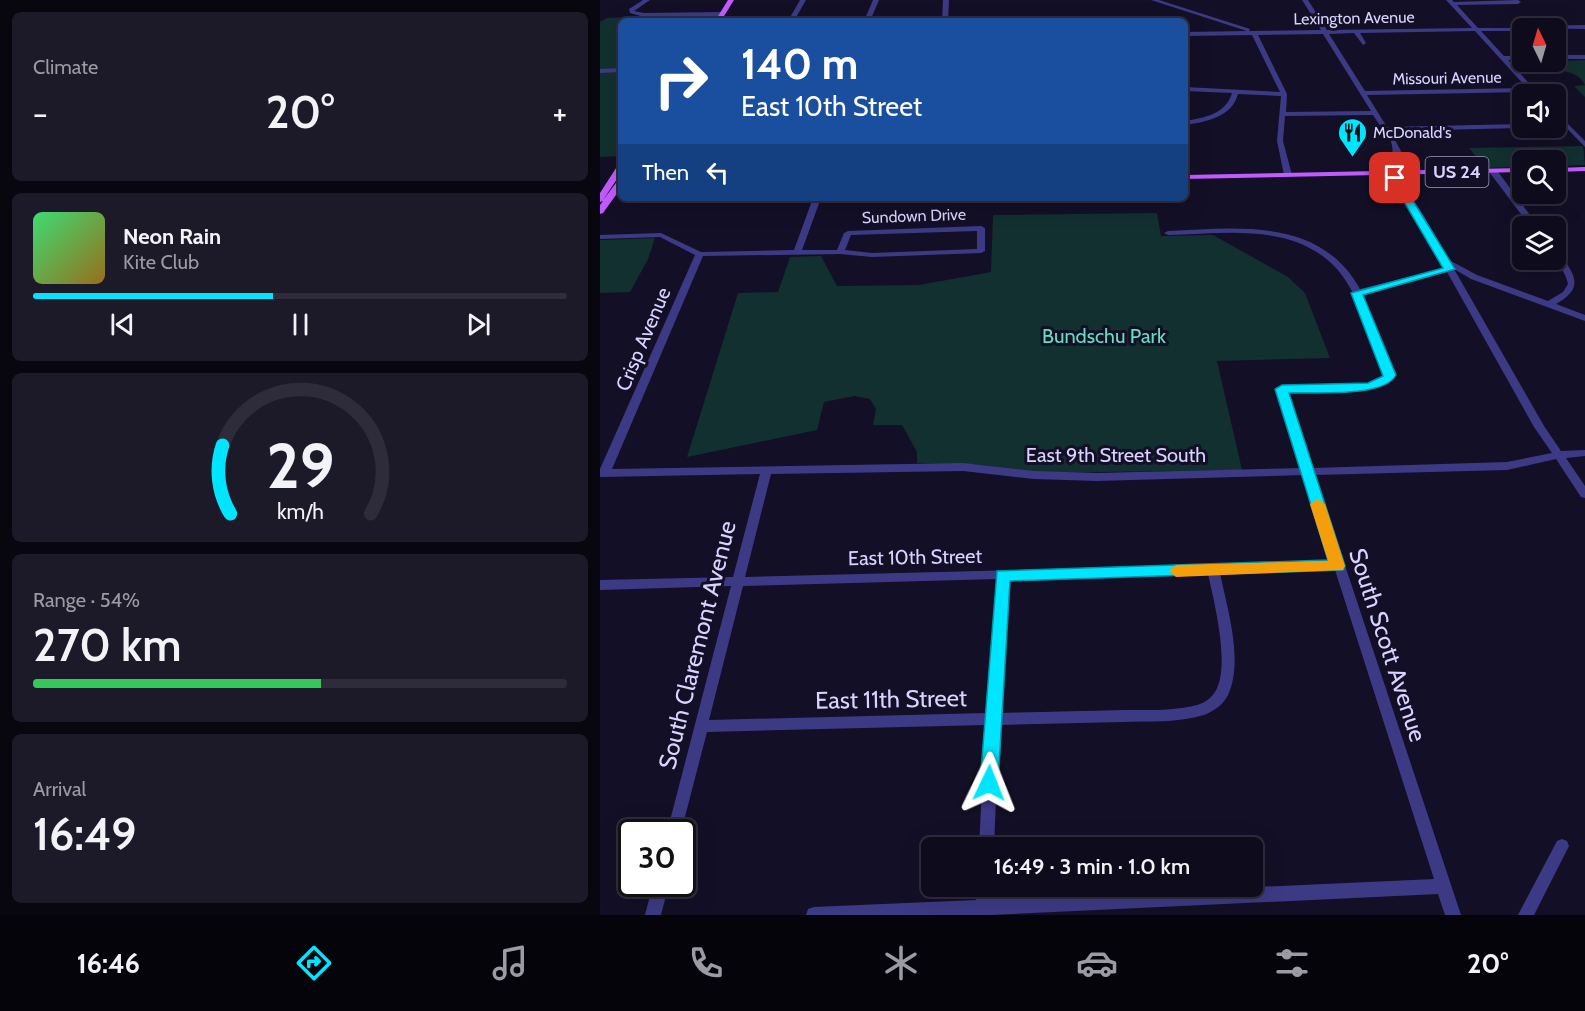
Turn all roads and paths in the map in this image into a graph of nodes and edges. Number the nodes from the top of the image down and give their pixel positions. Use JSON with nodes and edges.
{"nodes":[{"id":1,"x":647,"y":0,"type":"edge"},
{"id":2,"x":731,"y":0,"type":"edge"},
{"id":3,"x":802,"y":0,"type":"edge"},
{"id":4,"x":876,"y":0,"type":"edge"},
{"id":5,"x":946,"y":0,"type":"edge"},
{"id":6,"x":1154,"y":0,"type":"edge"},
{"id":7,"x":1305,"y":0,"type":"edge"},
{"id":8,"x":1450,"y":2,"type":"edge"},
{"id":9,"x":1518,"y":2,"type":"dead end"},
{"id":10,"x":722,"y":14,"type":"junction"},
{"id":11,"x":720,"y":18,"type":"edge"},
{"id":12,"x":793,"y":18,"type":"edge"},
{"id":13,"x":868,"y":18,"type":"edge"},
{"id":14,"x":945,"y":18,"type":"edge"},
{"id":15,"x":1566,"y":27,"type":"edge"},
{"id":16,"x":1585,"y":27,"type":"edge"},
{"id":17,"x":1512,"y":29,"type":"edge"},
{"id":18,"x":1475,"y":30,"type":"junction"},
{"id":19,"x":1356,"y":32,"type":"junction"},
{"id":20,"x":1254,"y":33,"type":"junction"},
{"id":21,"x":1325,"y":33,"type":"junction"},
{"id":22,"x":1188,"y":34,"type":"edge"},
{"id":23,"x":1363,"y":43,"type":"dead end"},
{"id":24,"x":1566,"y":57,"type":"edge"},
{"id":25,"x":1585,"y":57,"type":"edge"},
{"id":26,"x":1502,"y":58,"type":"junction"},
{"id":27,"x":1512,"y":58,"type":"edge"},
{"id":28,"x":618,"y":70,"type":"edge"},
{"id":29,"x":600,"y":71,"type":"edge"},
{"id":30,"x":1526,"y":84,"type":"edge"},
{"id":31,"x":1188,"y":89,"type":"edge"},
{"id":32,"x":1512,"y":92,"type":"edge"},
{"id":33,"x":1235,"y":93,"type":"junction"},
{"id":34,"x":1362,"y":93,"type":"junction"},
{"id":35,"x":1284,"y":94,"type":"junction"},
{"id":36,"x":1374,"y":113,"type":"junction"},
{"id":37,"x":1282,"y":114,"type":"junction"},
{"id":38,"x":1188,"y":122,"type":"edge"},
{"id":39,"x":1566,"y":125,"type":"edge"},
{"id":40,"x":1512,"y":126,"type":"edge"},
{"id":41,"x":1383,"y":129,"type":"junction"},
{"id":42,"x":1585,"y":145,"type":"edge"},
{"id":43,"x":1585,"y":169,"type":"edge"},
{"id":44,"x":1512,"y":170,"type":"edge"},
{"id":45,"x":1566,"y":170,"type":"edge"},
{"id":46,"x":1493,"y":171,"type":"junction"},
{"id":47,"x":1391,"y":173,"type":"junction"},
{"id":48,"x":1288,"y":175,"type":"junction"},
{"id":49,"x":1188,"y":177,"type":"edge"},
{"id":50,"x":613,"y":187,"type":"edge"},
{"id":51,"x":816,"y":201,"type":"edge"},
{"id":52,"x":602,"y":205,"type":"edge"},
{"id":53,"x":1527,"y":216,"type":"edge"},
{"id":54,"x":1168,"y":233,"type":"dead end"},
{"id":55,"x":600,"y":237,"type":"edge"},
{"id":56,"x":840,"y":252,"type":"junction"},
{"id":57,"x":797,"y":253,"type":"junction"},
{"id":58,"x":700,"y":254,"type":"junction"},
{"id":59,"x":1448,"y":266,"type":"junction"},
{"id":60,"x":1566,"y":269,"type":"edge"},
{"id":61,"x":1356,"y":293,"type":"junction"},
{"id":62,"x":1548,"y":305,"type":"junction"},
{"id":63,"x":1585,"y":318,"type":"edge"},
{"id":64,"x":1585,"y":453,"type":"edge"},
{"id":65,"x":1560,"y":454,"type":"junction"},
{"id":66,"x":767,"y":470,"type":"junction"},
{"id":67,"x":1307,"y":470,"type":"junction"},
{"id":68,"x":602,"y":472,"type":"edge"},
{"id":69,"x":1585,"y":494,"type":"edge"},
{"id":70,"x":1338,"y":566,"type":"junction"},
{"id":71,"x":1213,"y":570,"type":"junction"},
{"id":72,"x":1003,"y":575,"type":"junction"},
{"id":73,"x":738,"y":581,"type":"junction"},
{"id":74,"x":600,"y":585,"type":"edge"},
{"id":75,"x":992,"y":719,"type":"junction"},
{"id":76,"x":702,"y":726,"type":"junction"},
{"id":77,"x":677,"y":819,"type":"edge"},
{"id":78,"x":987,"y":837,"type":"edge"},
{"id":79,"x":1563,"y":846,"type":"dead end"},
{"id":80,"x":1444,"y":886,"type":"junction"},
{"id":81,"x":658,"y":897,"type":"edge"},
{"id":82,"x":983,"y":911,"type":"edge"},
{"id":83,"x":653,"y":915,"type":"edge"},
{"id":84,"x":814,"y":915,"type":"edge"},
{"id":85,"x":1454,"y":915,"type":"edge"},
{"id":86,"x":1527,"y":915,"type":"edge"}],
"edges":[{"from":1,"to":10,"type":"street"},
{"from":2,"to":10,"type":"main road"},
{"from":3,"to":12,"type":"street"},
{"from":4,"to":13,"type":"street"},
{"from":5,"to":14,"type":"street"},
{"from":6,"to":20,"type":"street"},
{"from":7,"to":21,"type":"street"},
{"from":8,"to":9,"type":"street"},
{"from":8,"to":18,"type":"street"},
{"from":10,"to":11,"type":"main road"},
{"from":15,"to":16,"type":"street"},
{"from":17,"to":18,"type":"street","name":"Lexington Avenue"},
{"from":18,"to":19,"type":"street","name":"Lexington Avenue"},
{"from":18,"to":26,"type":"street"},
{"from":19,"to":21,"type":"street","name":"Lexington Avenue"},
{"from":19,"to":23,"type":"street"},
{"from":20,"to":21,"type":"street","name":"Lexington Avenue"},
{"from":20,"to":22,"type":"street","name":"Lexington Avenue"},
{"from":20,"to":35,"type":"street"},
{"from":21,"to":34,"type":"street"},
{"from":24,"to":25,"type":"street"},
{"from":26,"to":27,"type":"street"},
{"from":26,"to":30,"type":"street"},
{"from":28,"to":29,"type":"street"},
{"from":31,"to":33,"type":"street"},
{"from":32,"to":34,"type":"street","name":"Missouri Avenue"},
{"from":33,"to":35,"type":"street"},
{"from":33,"to":38,"type":"street"},
{"from":34,"to":36,"type":"street"},
{"from":35,"to":37,"type":"street"},
{"from":36,"to":37,"type":"street"},
{"from":36,"to":41,"type":"street"},
{"from":37,"to":48,"type":"street"},
{"from":39,"to":42,"type":"street"},
{"from":40,"to":41,"type":"street"},
{"from":41,"to":47,"type":"street"},
{"from":43,"to":45,"type":"main road"},
{"from":44,"to":46,"type":"main road","number":"US 24"},
{"from":46,"to":47,"type":"main road","number":"US 24"},
{"from":46,"to":53,"type":"street"},
{"from":47,"to":48,"type":"main road","number":"US 24"},
{"from":47,"to":59,"type":"street"},
{"from":48,"to":49,"type":"main road","number":"US 24"},
{"from":50,"to":52,"type":"main road"},
{"from":50,"to":52,"type":"main road"},
{"from":51,"to":57,"type":"street"},
{"from":54,"to":61,"type":"street"},
{"from":55,"to":58,"type":"street"},
{"from":56,"to":56,"type":"street","name":"Sundown Drive"},
{"from":56,"to":57,"type":"street","name":"Sundown Drive"},
{"from":57,"to":58,"type":"street","name":"Sundown Drive"},
{"from":58,"to":68,"type":"street","name":"Crisp Avenue"},
{"from":59,"to":61,"type":"street"},
{"from":59,"to":62,"type":"street"},
{"from":59,"to":65,"type":"street"},
{"from":60,"to":62,"type":"street"},
{"from":61,"to":67,"type":"street","name":"South Scott Avenue"},
{"from":62,"to":63,"type":"street"},
{"from":64,"to":65,"type":"street","name":"East 9th Street South"},
{"from":65,"to":67,"type":"street","name":"East 9th Street South"},
{"from":65,"to":69,"type":"street"},
{"from":66,"to":67,"type":"street","name":"East 9th Street South"},
{"from":66,"to":68,"type":"street","name":"East 9th Street South"},
{"from":66,"to":73,"type":"street","name":"South Claremont Avenue"},
{"from":67,"to":70,"type":"street","name":"South Scott Avenue"},
{"from":70,"to":71,"type":"street","name":"East 10th Street"},
{"from":70,"to":80,"type":"street","name":"South Scott Avenue"},
{"from":71,"to":72,"type":"street","name":"East 10th Street"},
{"from":71,"to":75,"type":"street","name":"East 11th Street"},
{"from":72,"to":73,"type":"street","name":"East 10th Street"},
{"from":72,"to":75,"type":"street"},
{"from":73,"to":74,"type":"street","name":"East 10th Street"},
{"from":73,"to":76,"type":"street","name":"South Claremont Avenue"},
{"from":75,"to":76,"type":"street","name":"East 11th Street"},
{"from":75,"to":78,"type":"street"},
{"from":76,"to":77,"type":"street","name":"South Claremont Avenue"},
{"from":79,"to":86,"type":"street"},
{"from":80,"to":82,"type":"street"},
{"from":80,"to":85,"type":"street","name":"South Scott Avenue"},
{"from":81,"to":83,"type":"street"},
{"from":82,"to":84,"type":"street"}]}
